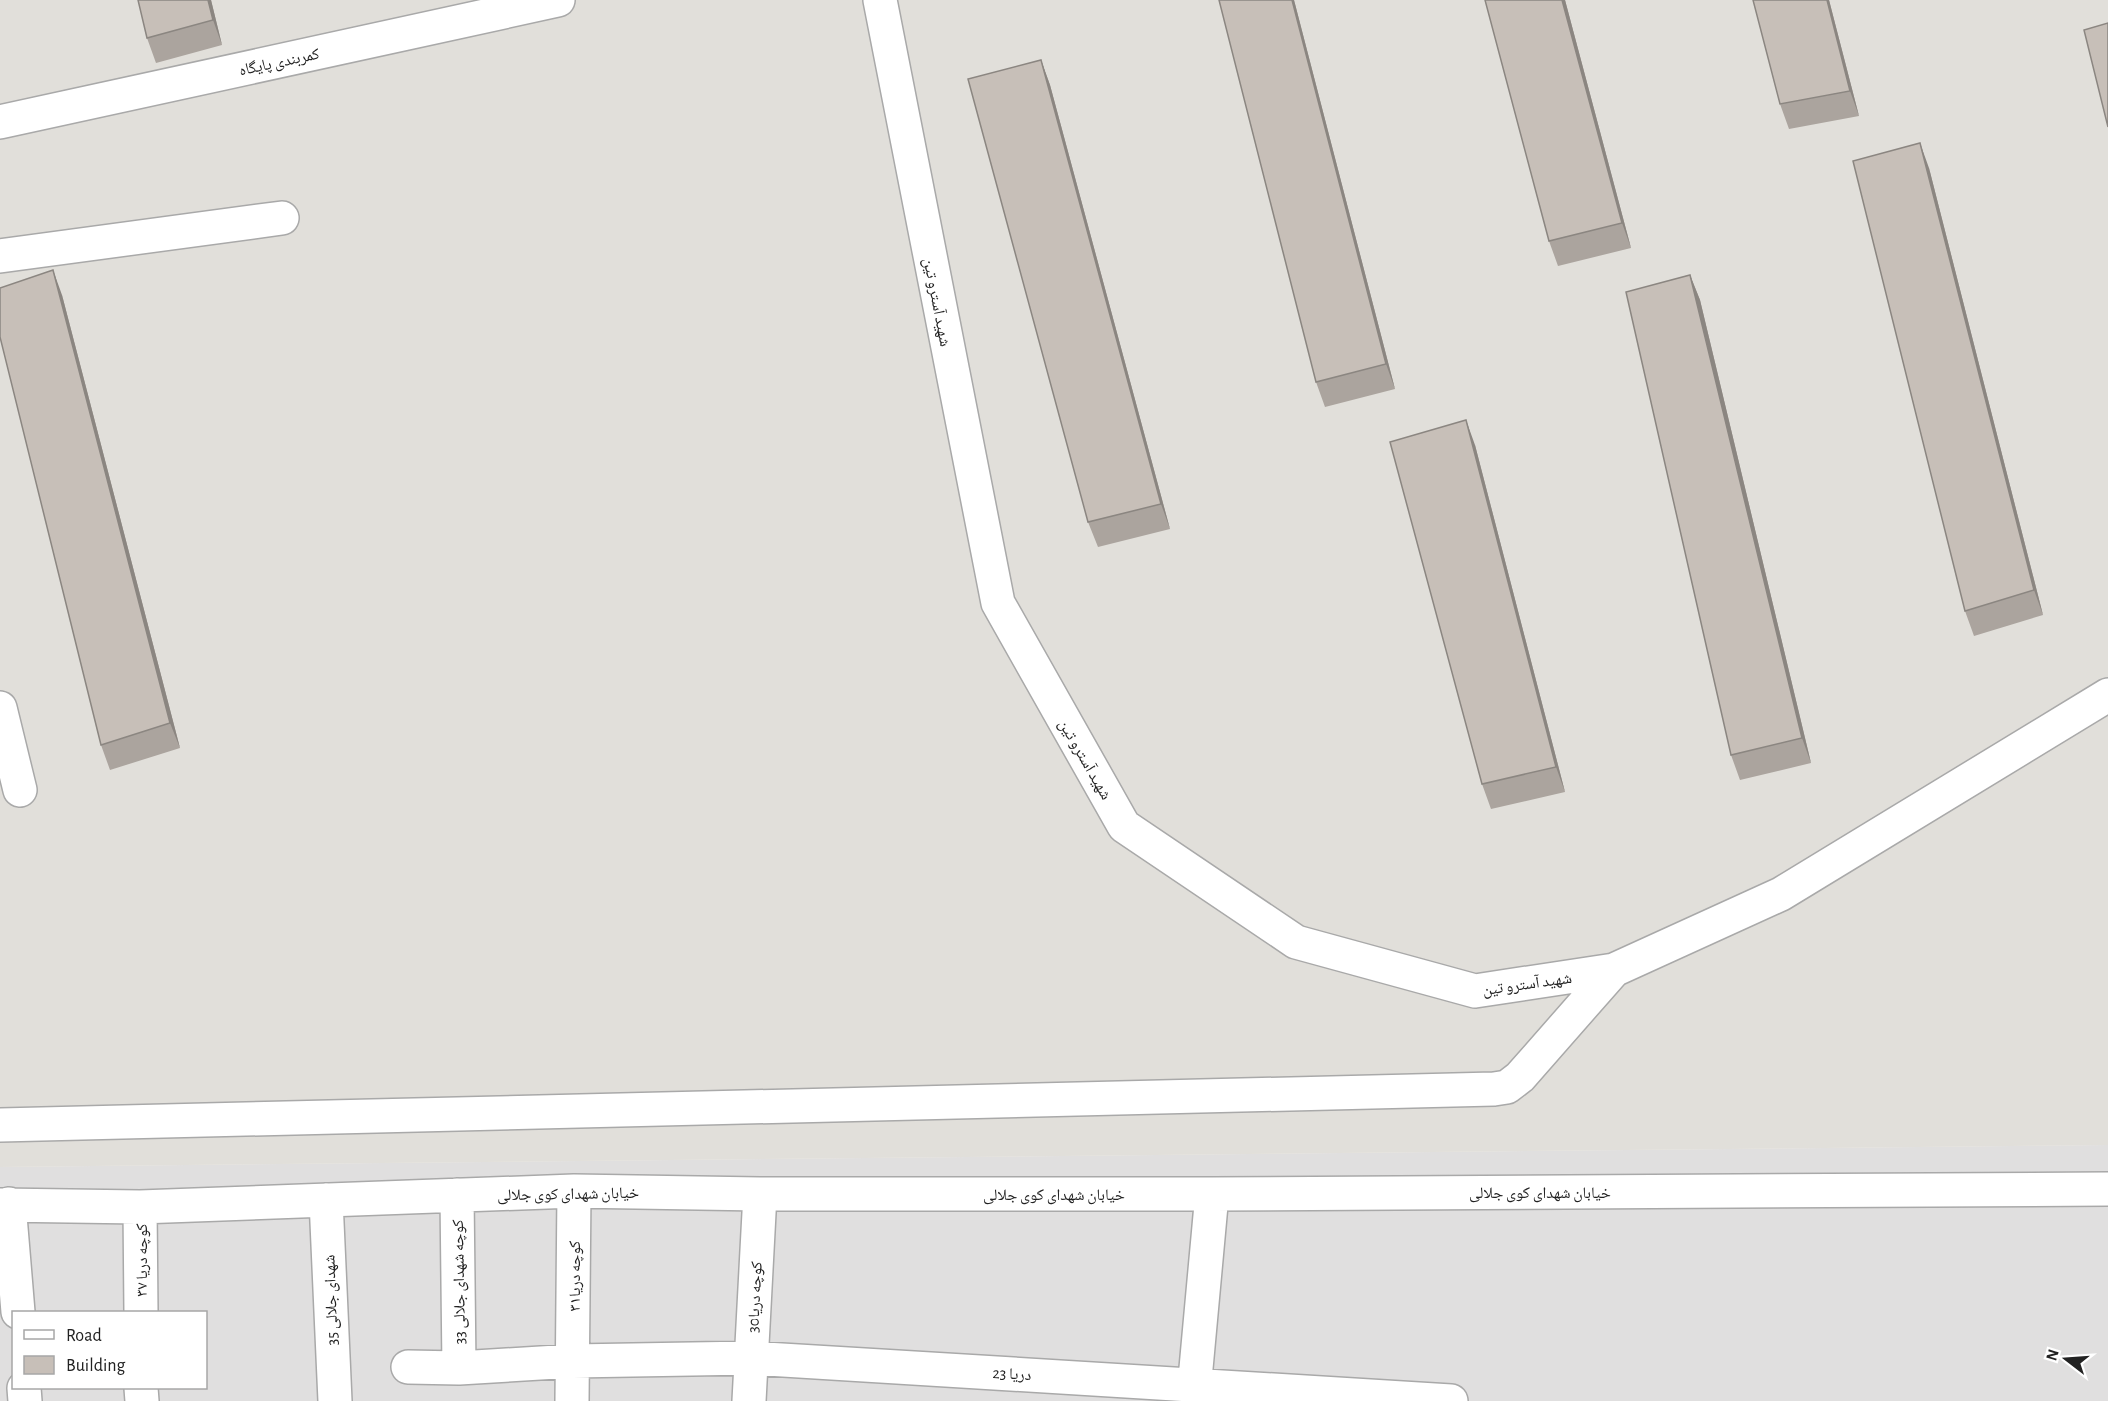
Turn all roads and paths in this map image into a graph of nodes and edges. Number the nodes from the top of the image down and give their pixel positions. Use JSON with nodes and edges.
{"nodes":[{"id":1,"x":558,"y":0,"type":"edge"},
{"id":2,"x":880,"y":0,"type":"edge"},
{"id":3,"x":0,"y":122,"type":"edge"},
{"id":4,"x":282,"y":218,"type":"dead end"},
{"id":5,"x":0,"y":255,"type":"edge"},
{"id":6,"x":2108,"y":695,"type":"edge"},
{"id":7,"x":0,"y":708,"type":"edge"},
{"id":8,"x":20,"y":790,"type":"dead end"},
{"id":9,"x":1614,"y":970,"type":"junction"},
{"id":10,"x":0,"y":1125,"type":"edge"},
{"id":11,"x":2108,"y":1189,"type":"edge"},
{"id":12,"x":574,"y":1191,"type":"junction"},
{"id":13,"x":760,"y":1194,"type":"junction"},
{"id":14,"x":1212,"y":1194,"type":"junction"},
{"id":15,"x":457,"y":1195,"type":"junction"},
{"id":16,"x":326,"y":1200,"type":"junction"},
{"id":17,"x":4,"y":1204,"type":"edge"},
{"id":18,"x":140,"y":1207,"type":"junction"},
{"id":19,"x":18,"y":1311,"type":"edge"},
{"id":20,"x":141,"y":1311,"type":"edge"},
{"id":21,"x":751,"y":1358,"type":"junction"},
{"id":22,"x":573,"y":1361,"type":"junction"},
{"id":23,"x":408,"y":1367,"type":"dead end"},
{"id":24,"x":459,"y":1368,"type":"junction"},
{"id":25,"x":1034,"y":1388,"type":"edge"},
{"id":26,"x":1194,"y":1392,"type":"edge"},
{"id":27,"x":335,"y":1401,"type":"edge"},
{"id":28,"x":572,"y":1401,"type":"edge"},
{"id":29,"x":748,"y":1401,"type":"edge"},
{"id":30,"x":1451,"y":1401,"type":"edge"}],
"edges":[{"from":1,"to":3,"type":"street","name":"کمربندی پایگاه"},
{"from":2,"to":9,"type":"street","name":"شهید آسترو تین"},
{"from":4,"to":5,"type":"street"},
{"from":6,"to":9,"type":"street","name":"شهید آسترو تین"},
{"from":7,"to":8,"type":"street"},
{"from":9,"to":10,"type":"street"},
{"from":11,"to":14,"type":"street","name":"خیابان شهدای کوی جلالی"},
{"from":12,"to":13,"type":"street","name":"خیابان شهدای کوی جلالی"},
{"from":12,"to":15,"type":"street","name":"خیابان شهدای کوی جلالی"},
{"from":12,"to":22,"type":"street","name":"کوچه دریا۳۱"},
{"from":13,"to":14,"type":"street","name":"خیابان شهدای کوی جلالی"},
{"from":13,"to":21,"type":"street","name":"کوچه دریا30"},
{"from":14,"to":26,"type":"street"},
{"from":15,"to":16,"type":"street","name":"خیابان شهدای کوی جلالی"},
{"from":15,"to":24,"type":"street","name":"کوچه شهدای جلالی 33"},
{"from":16,"to":18,"type":"street","name":"خیابان شهدای کوی جلالی"},
{"from":16,"to":27,"type":"street","name":"شهدای جلالی 35"},
{"from":17,"to":18,"type":"street","name":"خیابان شهدای کوی جلالی"},
{"from":17,"to":19,"type":"street"},
{"from":18,"to":20,"type":"street","name":"کوچه دریا ۳۷"},
{"from":21,"to":22,"type":"street","name":"دریا 23"},
{"from":21,"to":25,"type":"street","name":"دریا 23"},
{"from":21,"to":29,"type":"street","name":"کوچه دریا30"},
{"from":22,"to":24,"type":"street","name":"دریا 23"},
{"from":22,"to":28,"type":"street","name":"کوچه دریا۳۱"},
{"from":23,"to":24,"type":"street","name":"دریا 23"},
{"from":25,"to":26,"type":"street","name":"دریا 23"},
{"from":26,"to":30,"type":"street","name":"دریا 23"}]}
